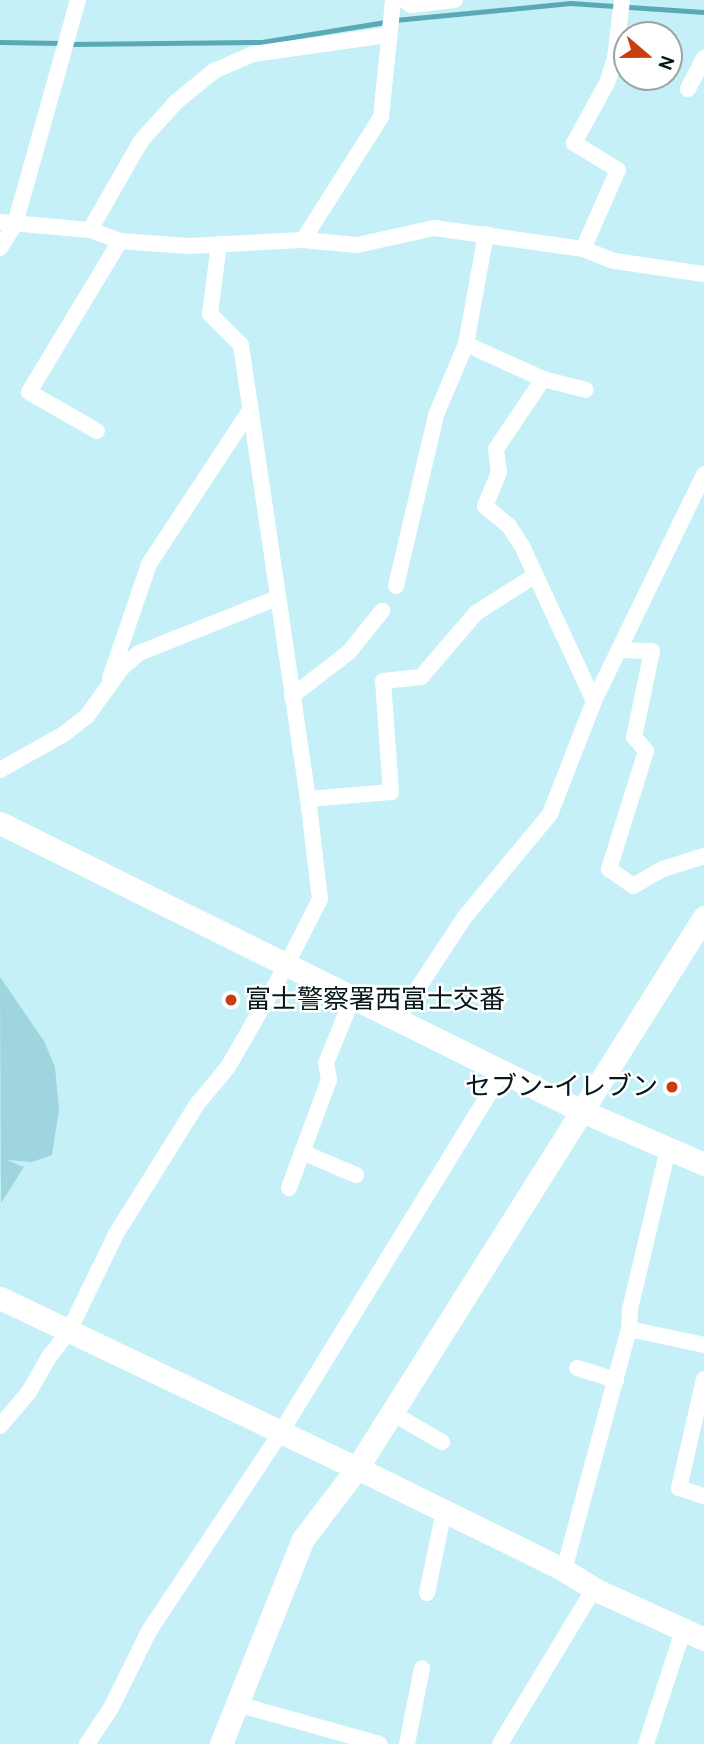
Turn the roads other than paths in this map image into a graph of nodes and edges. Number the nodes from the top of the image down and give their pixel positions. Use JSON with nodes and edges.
{"nodes":[{"id":1,"x":78,"y":0,"type":"edge"},
{"id":2,"x":454,"y":0,"type":"edge"},
{"id":3,"x":436,"y":2,"type":"edge"},
{"id":4,"x":397,"y":3,"type":"edge"},
{"id":5,"x":621,"y":8,"type":"edge"},
{"id":6,"x":389,"y":34,"type":"junction"},
{"id":7,"x":704,"y":58,"type":"edge"},
{"id":8,"x":688,"y":89,"type":"dead end"},
{"id":9,"x":8,"y":223,"type":"edge"},
{"id":10,"x":90,"y":230,"type":"junction"},
{"id":11,"x":486,"y":234,"type":"junction"},
{"id":12,"x":303,"y":240,"type":"junction"},
{"id":13,"x":120,"y":241,"type":"junction"},
{"id":14,"x":219,"y":244,"type":"junction"},
{"id":15,"x":0,"y":248,"type":"edge"},
{"id":16,"x":583,"y":249,"type":"junction"},
{"id":17,"x":704,"y":274,"type":"edge"},
{"id":18,"x":466,"y":344,"type":"junction"},
{"id":19,"x":543,"y":379,"type":"junction"},
{"id":20,"x":586,"y":390,"type":"dead end"},
{"id":21,"x":249,"y":412,"type":"junction"},
{"id":22,"x":97,"y":430,"type":"dead end"},
{"id":23,"x":704,"y":474,"type":"edge"},
{"id":24,"x":534,"y":576,"type":"junction"},
{"id":25,"x":396,"y":586,"type":"dead end"},
{"id":26,"x":277,"y":598,"type":"junction"},
{"id":27,"x":382,"y":611,"type":"dead end"},
{"id":28,"x":619,"y":650,"type":"junction"},
{"id":29,"x":107,"y":688,"type":"junction"},
{"id":30,"x":292,"y":696,"type":"junction"},
{"id":31,"x":594,"y":701,"type":"junction"},
{"id":32,"x":0,"y":770,"type":"edge"},
{"id":33,"x":308,"y":799,"type":"junction"},
{"id":34,"x":0,"y":823,"type":"edge"},
{"id":35,"x":704,"y":856,"type":"edge"},
{"id":36,"x":704,"y":918,"type":"edge"},
{"id":37,"x":286,"y":966,"type":"junction"},
{"id":38,"x":353,"y":998,"type":"junction"},
{"id":39,"x":397,"y":1020,"type":"junction"},
{"id":40,"x":504,"y":1069,"type":"junction"},
{"id":41,"x":583,"y":1111,"type":"junction"},
{"id":42,"x":668,"y":1150,"type":"junction"},
{"id":43,"x":302,"y":1152,"type":"junction"},
{"id":44,"x":704,"y":1164,"type":"edge"},
{"id":45,"x":356,"y":1175,"type":"dead end"},
{"id":46,"x":289,"y":1188,"type":"dead end"},
{"id":47,"x":0,"y":1298,"type":"edge"},
{"id":48,"x":629,"y":1329,"type":"junction"},
{"id":49,"x":68,"y":1333,"type":"junction"},
{"id":50,"x":704,"y":1345,"type":"edge"},
{"id":51,"x":577,"y":1368,"type":"dead end"},
{"id":52,"x":704,"y":1378,"type":"edge"},
{"id":53,"x":616,"y":1380,"type":"junction"},
{"id":54,"x":392,"y":1413,"type":"junction"},
{"id":55,"x":0,"y":1426,"type":"edge"},
{"id":56,"x":281,"y":1432,"type":"junction"},
{"id":57,"x":442,"y":1442,"type":"dead end"},
{"id":58,"x":357,"y":1468,"type":"junction"},
{"id":59,"x":704,"y":1496,"type":"edge"},
{"id":60,"x":444,"y":1511,"type":"junction"},
{"id":61,"x":564,"y":1570,"type":"junction"},
{"id":62,"x":594,"y":1589,"type":"junction"},
{"id":63,"x":427,"y":1593,"type":"dead end"},
{"id":64,"x":698,"y":1635,"type":"edge"},
{"id":65,"x":422,"y":1668,"type":"dead end"},
{"id":66,"x":237,"y":1704,"type":"junction"},
{"id":67,"x":87,"y":1744,"type":"edge"},
{"id":68,"x":221,"y":1744,"type":"edge"},
{"id":69,"x":373,"y":1744,"type":"edge"},
{"id":70,"x":408,"y":1744,"type":"edge"},
{"id":71,"x":500,"y":1744,"type":"edge"},
{"id":72,"x":646,"y":1744,"type":"edge"}],
"edges":[{"from":1,"to":9,"type":"street"},
{"from":2,"to":3,"type":"street"},
{"from":3,"to":4,"type":"street"},
{"from":4,"to":6,"type":"street"},
{"from":5,"to":16,"type":"street"},
{"from":6,"to":10,"type":"street"},
{"from":6,"to":12,"type":"street"},
{"from":7,"to":8,"type":"street"},
{"from":9,"to":10,"type":"street"},
{"from":9,"to":15,"type":"street"},
{"from":10,"to":13,"type":"street"},
{"from":11,"to":12,"type":"street"},
{"from":11,"to":16,"type":"street"},
{"from":11,"to":18,"type":"street"},
{"from":12,"to":14,"type":"street"},
{"from":13,"to":14,"type":"street"},
{"from":13,"to":22,"type":"street"},
{"from":14,"to":21,"type":"street"},
{"from":16,"to":17,"type":"street"},
{"from":18,"to":19,"type":"street"},
{"from":18,"to":25,"type":"street"},
{"from":19,"to":20,"type":"street"},
{"from":19,"to":24,"type":"street"},
{"from":21,"to":26,"type":"street"},
{"from":21,"to":29,"type":"street"},
{"from":23,"to":28,"type":"street"},
{"from":24,"to":31,"type":"street"},
{"from":24,"to":33,"type":"street"},
{"from":26,"to":29,"type":"street"},
{"from":26,"to":30,"type":"street"},
{"from":27,"to":30,"type":"street"},
{"from":28,"to":31,"type":"street"},
{"from":28,"to":35,"type":"street"},
{"from":29,"to":32,"type":"street"},
{"from":30,"to":33,"type":"street"},
{"from":31,"to":39,"type":"street"},
{"from":33,"to":37,"type":"street"},
{"from":34,"to":37,"type":"street"},
{"from":36,"to":41,"type":"street"},
{"from":37,"to":38,"type":"street"},
{"from":37,"to":49,"type":"street"},
{"from":38,"to":39,"type":"street"},
{"from":38,"to":43,"type":"street"},
{"from":39,"to":40,"type":"street"},
{"from":40,"to":41,"type":"street"},
{"from":40,"to":56,"type":"street"},
{"from":41,"to":42,"type":"street"},
{"from":41,"to":54,"type":"street"},
{"from":42,"to":44,"type":"street"},
{"from":42,"to":48,"type":"street"},
{"from":43,"to":45,"type":"street"},
{"from":43,"to":46,"type":"street"},
{"from":47,"to":49,"type":"street"},
{"from":48,"to":50,"type":"street"},
{"from":48,"to":53,"type":"street"},
{"from":49,"to":55,"type":"street"},
{"from":49,"to":56,"type":"street"},
{"from":51,"to":53,"type":"street"},
{"from":52,"to":59,"type":"street"},
{"from":53,"to":61,"type":"street"},
{"from":54,"to":57,"type":"street"},
{"from":54,"to":58,"type":"street"},
{"from":56,"to":58,"type":"street"},
{"from":56,"to":67,"type":"street"},
{"from":58,"to":60,"type":"street"},
{"from":58,"to":66,"type":"street"},
{"from":60,"to":61,"type":"street"},
{"from":60,"to":63,"type":"street"},
{"from":61,"to":62,"type":"street"},
{"from":62,"to":64,"type":"street"},
{"from":62,"to":71,"type":"street"},
{"from":64,"to":72,"type":"street"},
{"from":65,"to":70,"type":"street"},
{"from":66,"to":68,"type":"street"},
{"from":66,"to":69,"type":"street"}]}
